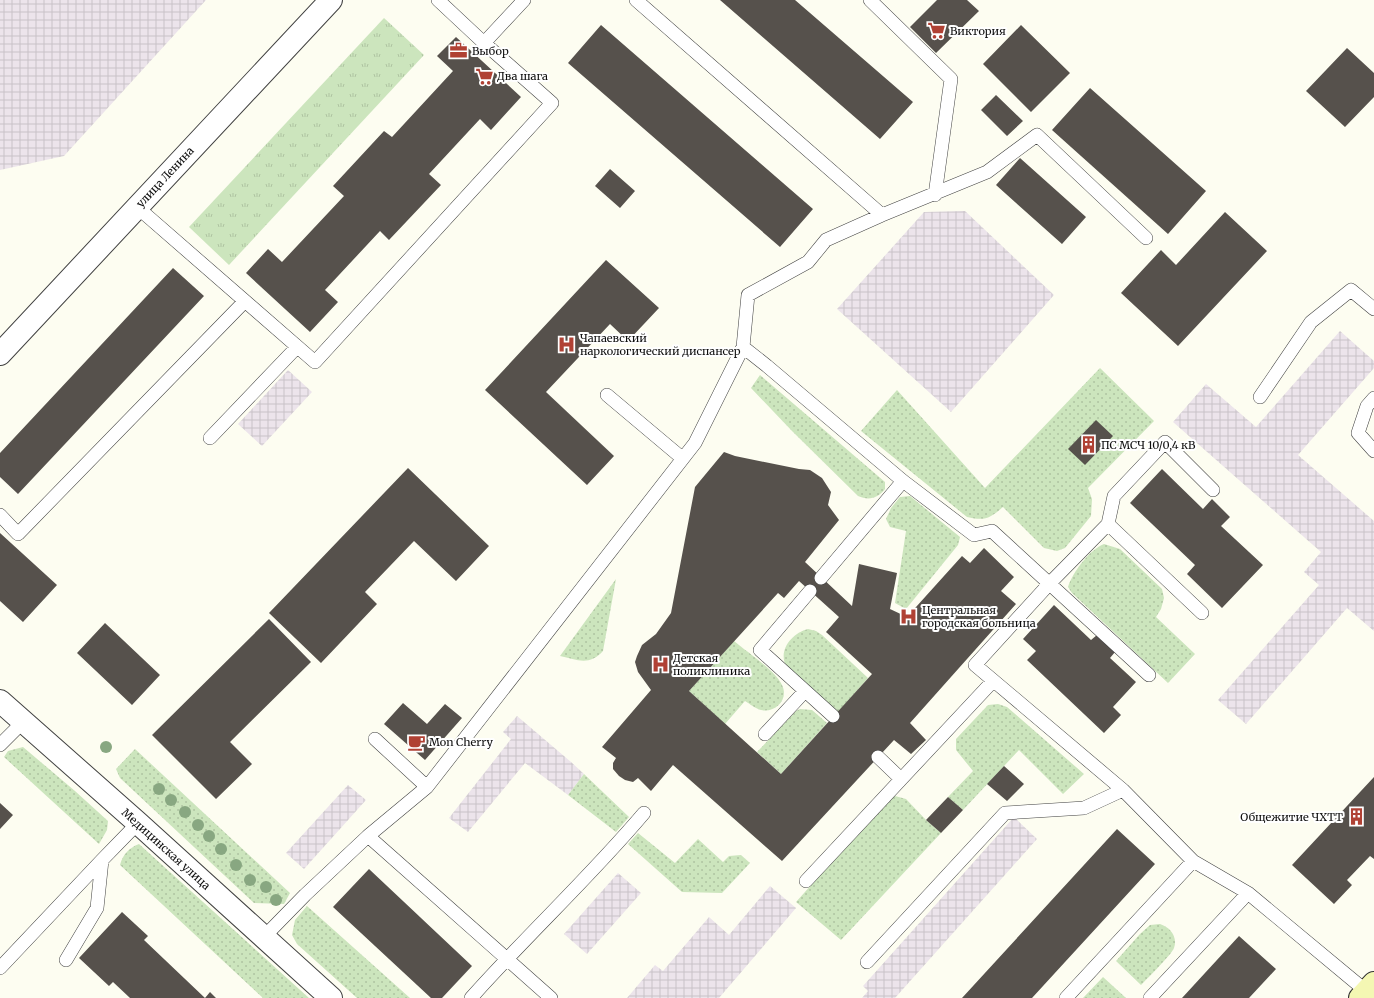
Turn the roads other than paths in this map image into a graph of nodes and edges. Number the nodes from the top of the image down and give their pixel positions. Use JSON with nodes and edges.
{"nodes":[{"id":1,"x":331,"y":0,"type":"edge"},
{"id":2,"x":438,"y":0,"type":"edge"},
{"id":3,"x":524,"y":0,"type":"edge"},
{"id":4,"x":636,"y":0,"type":"edge"},
{"id":5,"x":870,"y":0,"type":"edge"},
{"id":6,"x":484,"y":43,"type":"junction"},
{"id":7,"x":935,"y":194,"type":"junction"},
{"id":8,"x":138,"y":207,"type":"junction"},
{"id":9,"x":882,"y":215,"type":"junction"},
{"id":10,"x":1146,"y":238,"type":"dead end"},
{"id":11,"x":245,"y":301,"type":"junction"},
{"id":12,"x":1374,"y":309,"type":"edge"},
{"id":13,"x":297,"y":347,"type":"junction"},
{"id":14,"x":743,"y":347,"type":"junction"},
{"id":15,"x":0,"y":354,"type":"edge"},
{"id":16,"x":607,"y":395,"type":"dead end"},
{"id":17,"x":1260,"y":397,"type":"dead end"},
{"id":18,"x":1374,"y":398,"type":"edge"},
{"id":19,"x":210,"y":438,"type":"dead end"},
{"id":20,"x":1374,"y":451,"type":"edge"},
{"id":21,"x":682,"y":458,"type":"junction"},
{"id":22,"x":903,"y":481,"type":"junction"},
{"id":23,"x":1213,"y":490,"type":"dead end"},
{"id":24,"x":0,"y":515,"type":"edge"},
{"id":25,"x":1108,"y":524,"type":"junction"},
{"id":26,"x":822,"y":578,"type":"dead end"},
{"id":27,"x":1050,"y":584,"type":"junction"},
{"id":28,"x":810,"y":591,"type":"dead end"},
{"id":29,"x":1202,"y":613,"type":"dead end"},
{"id":30,"x":1149,"y":675,"type":"dead end"},
{"id":31,"x":993,"y":681,"type":"junction"},
{"id":32,"x":805,"y":691,"type":"junction"},
{"id":33,"x":0,"y":701,"type":"edge"},
{"id":34,"x":833,"y":716,"type":"dead end"},
{"id":35,"x":23,"y":722,"type":"junction"},
{"id":36,"x":765,"y":734,"type":"dead end"},
{"id":37,"x":375,"y":738,"type":"dead end"},
{"id":38,"x":0,"y":745,"type":"edge"},
{"id":39,"x":878,"y":758,"type":"dead end"},
{"id":40,"x":901,"y":779,"type":"junction"},
{"id":41,"x":427,"y":787,"type":"junction"},
{"id":42,"x":1123,"y":790,"type":"junction"},
{"id":43,"x":644,"y":813,"type":"dead end"},
{"id":44,"x":138,"y":823,"type":"junction"},
{"id":45,"x":368,"y":836,"type":"junction"},
{"id":46,"x":102,"y":860,"type":"junction"},
{"id":47,"x":1194,"y":861,"type":"junction"},
{"id":48,"x":806,"y":881,"type":"dead end"},
{"id":49,"x":1248,"y":893,"type":"junction"},
{"id":50,"x":264,"y":938,"type":"junction"},
{"id":51,"x":506,"y":959,"type":"junction"},
{"id":52,"x":66,"y":960,"type":"dead end"},
{"id":53,"x":867,"y":962,"type":"dead end"},
{"id":54,"x":0,"y":968,"type":"edge"},
{"id":55,"x":1367,"y":991,"type":"edge"},
{"id":56,"x":330,"y":998,"type":"edge"},
{"id":57,"x":471,"y":998,"type":"edge"},
{"id":58,"x":551,"y":998,"type":"edge"},
{"id":59,"x":1066,"y":998,"type":"edge"},
{"id":60,"x":1150,"y":998,"type":"edge"}],
"edges":[{"from":1,"to":8,"type":"street","name":"улица Ленина"},
{"from":2,"to":6,"type":"lane"},
{"from":3,"to":6,"type":"lane"},
{"from":4,"to":9,"type":"lane"},
{"from":5,"to":7,"type":"lane"},
{"from":6,"to":13,"type":"lane"},
{"from":7,"to":9,"type":"lane"},
{"from":7,"to":10,"type":"lane"},
{"from":8,"to":11,"type":"lane"},
{"from":8,"to":15,"type":"street","name":"улица Ленина"},
{"from":9,"to":14,"type":"lane"},
{"from":11,"to":13,"type":"lane"},
{"from":11,"to":24,"type":"lane"},
{"from":12,"to":17,"type":"lane"},
{"from":13,"to":19,"type":"lane"},
{"from":14,"to":21,"type":"lane"},
{"from":14,"to":22,"type":"lane"},
{"from":16,"to":21,"type":"lane"},
{"from":18,"to":20,"type":"lane"},
{"from":21,"to":41,"type":"lane"},
{"from":22,"to":26,"type":"lane"},
{"from":22,"to":27,"type":"lane"},
{"from":23,"to":25,"type":"lane"},
{"from":25,"to":27,"type":"lane"},
{"from":25,"to":29,"type":"lane"},
{"from":27,"to":30,"type":"lane"},
{"from":27,"to":31,"type":"lane"},
{"from":28,"to":32,"type":"lane"},
{"from":31,"to":40,"type":"lane"},
{"from":31,"to":42,"type":"lane"},
{"from":32,"to":34,"type":"lane"},
{"from":32,"to":36,"type":"lane"},
{"from":33,"to":35,"type":"street","name":"Медицинская улица"},
{"from":35,"to":38,"type":"lane"},
{"from":35,"to":44,"type":"street","name":"Медицинская улица"},
{"from":37,"to":41,"type":"lane"},
{"from":39,"to":40,"type":"lane"},
{"from":40,"to":48,"type":"lane"},
{"from":41,"to":45,"type":"lane"},
{"from":42,"to":47,"type":"lane"},
{"from":42,"to":53,"type":"lane"},
{"from":43,"to":51,"type":"lane"},
{"from":44,"to":46,"type":"lane"},
{"from":44,"to":50,"type":"street","name":"Медицинская улица"},
{"from":45,"to":50,"type":"lane"},
{"from":45,"to":51,"type":"lane"},
{"from":46,"to":52,"type":"lane"},
{"from":46,"to":54,"type":"lane"},
{"from":47,"to":49,"type":"lane"},
{"from":47,"to":59,"type":"lane"},
{"from":49,"to":55,"type":"lane"},
{"from":49,"to":60,"type":"lane"},
{"from":50,"to":56,"type":"street","name":"Медицинская улица"},
{"from":51,"to":57,"type":"lane"},
{"from":51,"to":58,"type":"lane"}]}
